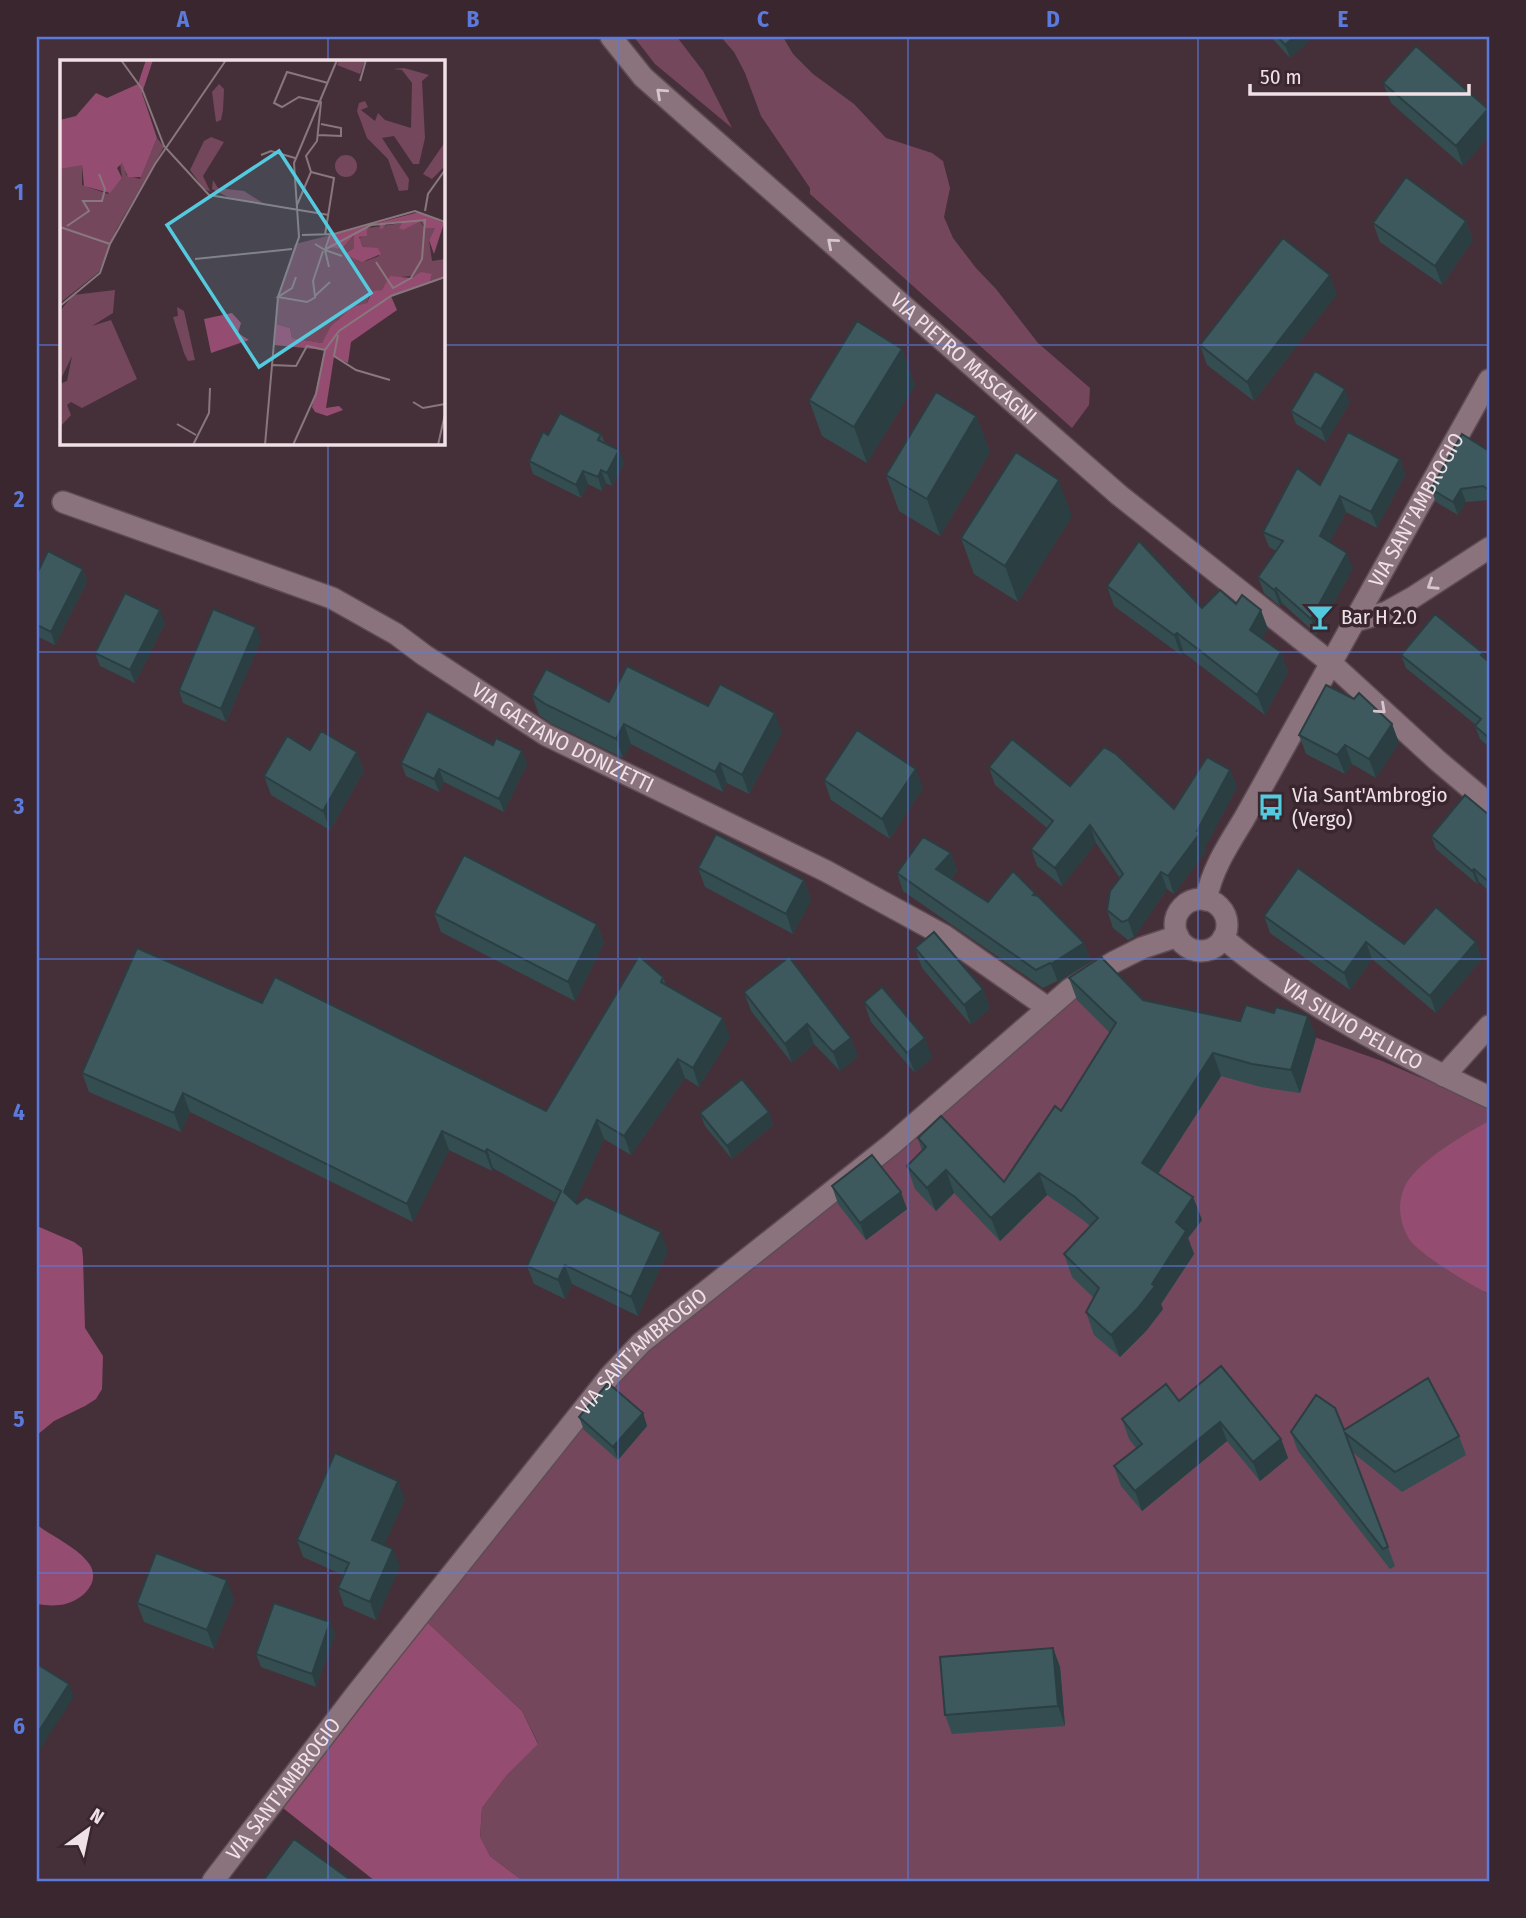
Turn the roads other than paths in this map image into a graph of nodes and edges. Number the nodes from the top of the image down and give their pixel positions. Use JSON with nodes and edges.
{"nodes":[{"id":1,"x":611,"y":37,"type":"edge"},
{"id":2,"x":1489,"y":380,"type":"edge"},
{"id":3,"x":63,"y":502,"type":"dead end"},
{"id":4,"x":1489,"y":548,"type":"edge"},
{"id":5,"x":1355,"y":621,"type":"junction"},
{"id":6,"x":1331,"y":663,"type":"junction"},
{"id":7,"x":1489,"y":804,"type":"edge"},
{"id":8,"x":1206,"y":900,"type":"junction"},
{"id":9,"x":1178,"y":936,"type":"junction"},
{"id":10,"x":1223,"y":938,"type":"junction"},
{"id":11,"x":1048,"y":1007,"type":"junction"},
{"id":12,"x":1489,"y":1026,"type":"edge"},
{"id":13,"x":1444,"y":1076,"type":"junction"},
{"id":14,"x":1489,"y":1097,"type":"edge"},
{"id":15,"x":213,"y":1881,"type":"edge"}],
"edges":[{"from":6,"to":1,"type":"street","name":"VIA PIETRO MASCAGNI","one_way":true},
{"from":2,"to":5,"type":"street","name":"VIA SANT'AMBROGIO"},
{"from":3,"to":11,"type":"street","name":"VIA GAETANO DONIZETTI"},
{"from":4,"to":5,"type":"street","one_way":true},
{"from":5,"to":6,"type":"street","name":"VIA SANT'AMBROGIO"},
{"from":6,"to":7,"type":"street","name":"VIA PIETRO MASCAGNI","one_way":true},
{"from":6,"to":8,"type":"street","name":"VIA SANT'AMBROGIO"},
{"from":8,"to":9,"type":"street"},
{"from":8,"to":10,"type":"street"},
{"from":9,"to":10,"type":"street"},
{"from":9,"to":11,"type":"street","name":"VIA SANT'AMBROGIO"},
{"from":10,"to":13,"type":"street","name":"VIA SILVIO PELLICO"},
{"from":11,"to":15,"type":"street","name":"VIA SANT'AMBROGIO"},
{"from":12,"to":13,"type":"street"},
{"from":13,"to":14,"type":"street","name":"VIA SILVIO PELLICO"}]}
